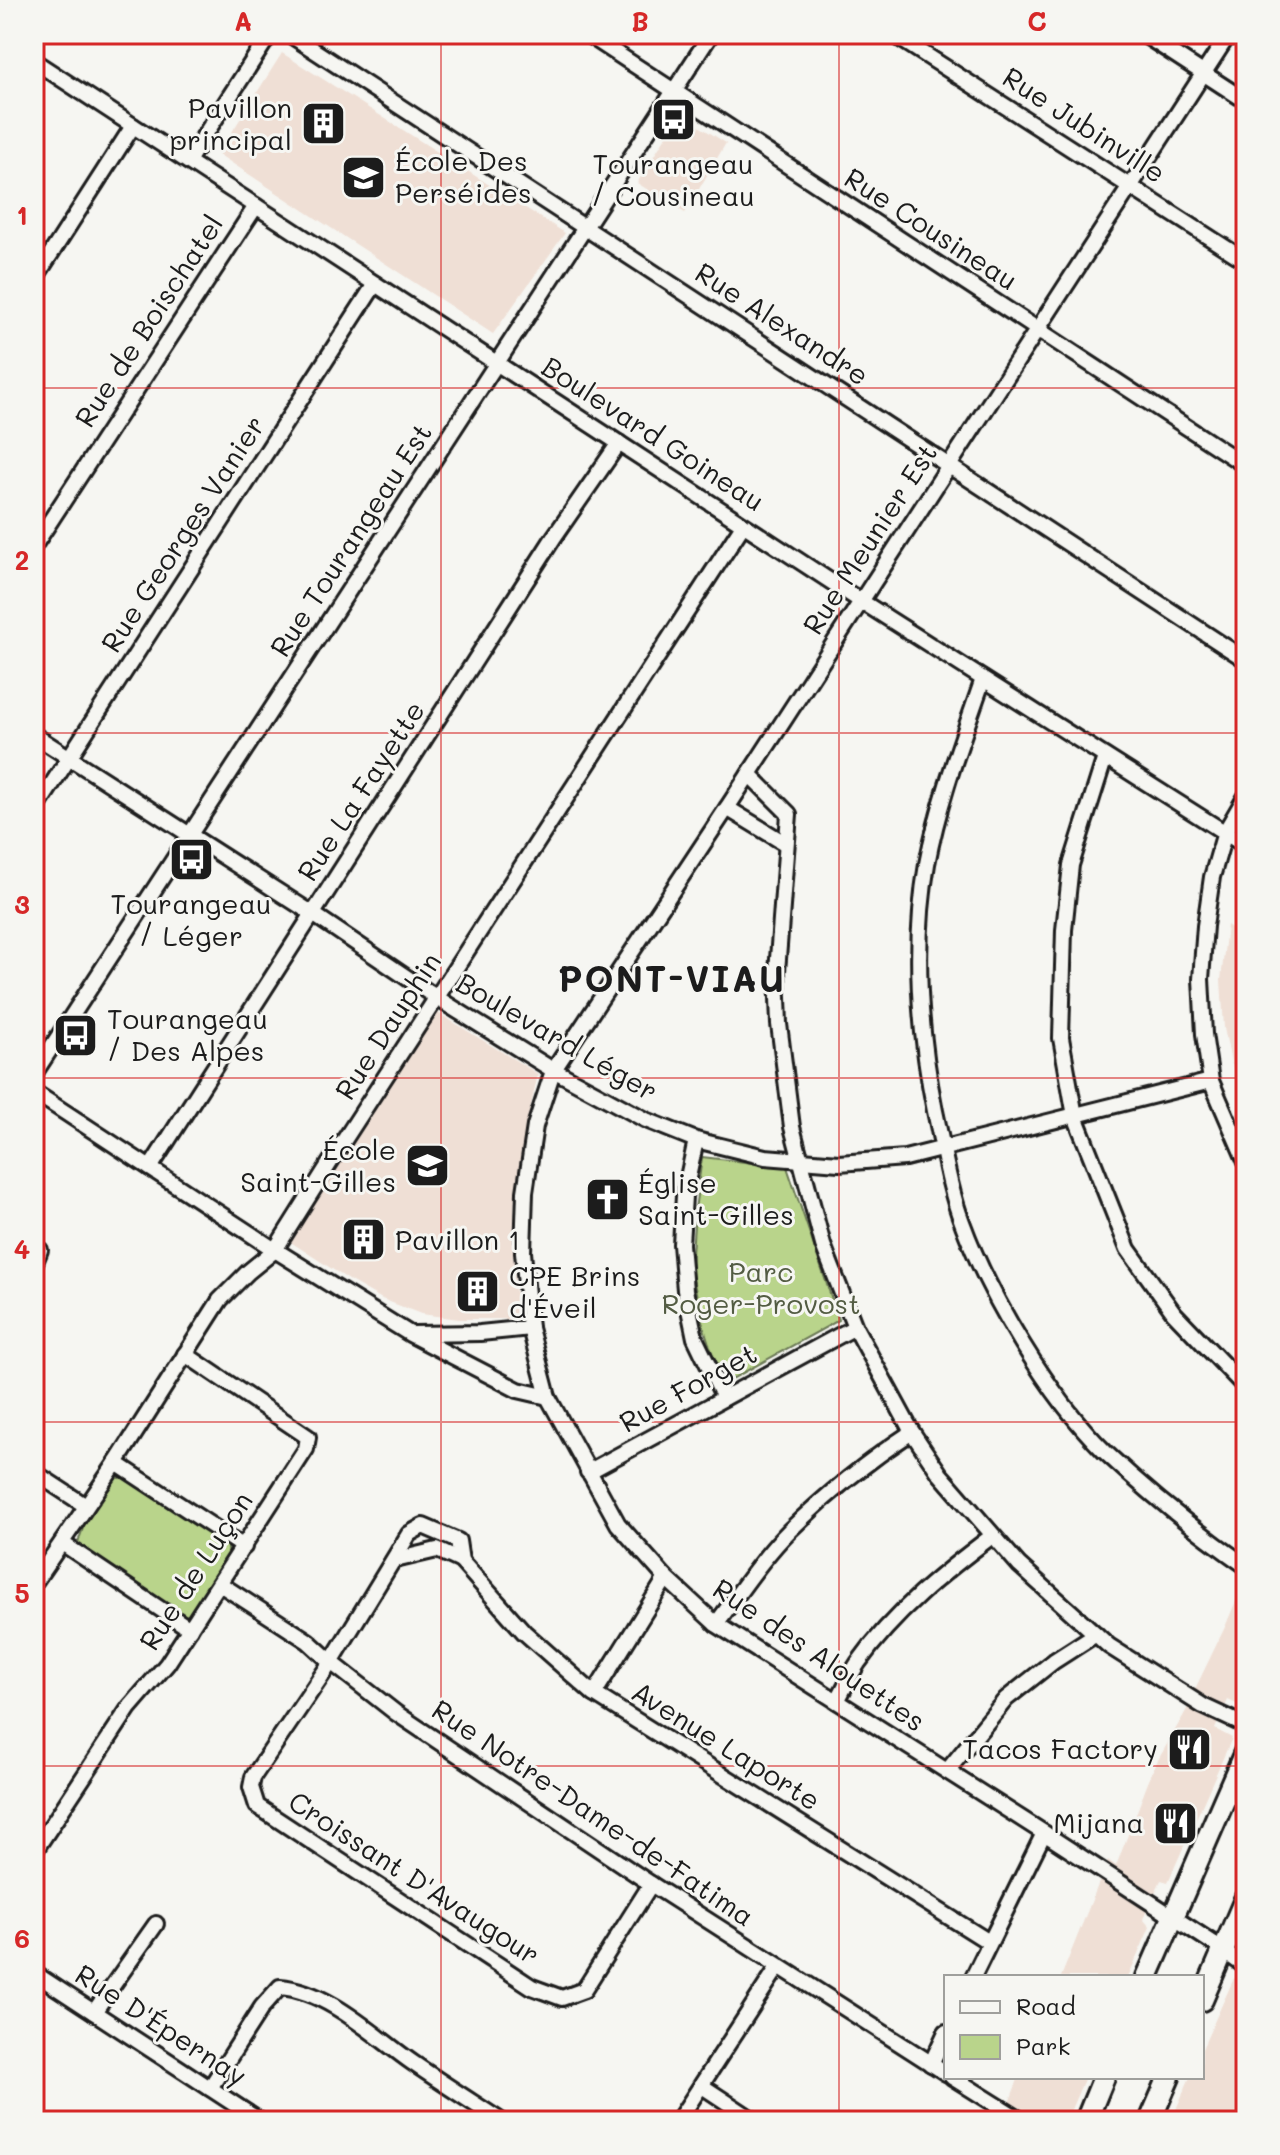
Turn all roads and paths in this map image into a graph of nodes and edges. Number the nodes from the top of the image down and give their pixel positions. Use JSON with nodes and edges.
{"nodes":[{"id":1,"x":270,"y":34,"type":"edge"},
{"id":2,"x":289,"y":34,"type":"edge"},
{"id":3,"x":587,"y":34,"type":"edge"},
{"id":4,"x":711,"y":34,"type":"edge"},
{"id":5,"x":893,"y":34,"type":"edge"},
{"id":6,"x":1143,"y":34,"type":"edge"},
{"id":7,"x":1229,"y":34,"type":"edge"},
{"id":8,"x":34,"y":61,"type":"edge"},
{"id":9,"x":1203,"y":74,"type":"junction"},
{"id":10,"x":675,"y":90,"type":"junction"},
{"id":11,"x":1246,"y":101,"type":"edge"},
{"id":12,"x":133,"y":126,"type":"junction"},
{"id":13,"x":188,"y":161,"type":"junction"},
{"id":14,"x":1131,"y":186,"type":"junction"},
{"id":15,"x":256,"y":206,"type":"junction"},
{"id":16,"x":586,"y":227,"type":"junction"},
{"id":17,"x":1246,"y":261,"type":"edge"},
{"id":18,"x":34,"y":280,"type":"edge"},
{"id":19,"x":375,"y":284,"type":"junction"},
{"id":20,"x":1037,"y":330,"type":"junction"},
{"id":21,"x":497,"y":363,"type":"junction"},
{"id":22,"x":619,"y":443,"type":"junction"},
{"id":23,"x":950,"y":465,"type":"junction"},
{"id":24,"x":1246,"y":466,"type":"edge"},
{"id":25,"x":743,"y":525,"type":"junction"},
{"id":26,"x":34,"y":546,"type":"edge"},
{"id":27,"x":861,"y":601,"type":"junction"},
{"id":28,"x":1246,"y":660,"type":"edge"},
{"id":29,"x":983,"y":679,"type":"junction"},
{"id":30,"x":34,"y":735,"type":"edge"},
{"id":31,"x":69,"y":757,"type":"junction"},
{"id":32,"x":1105,"y":757,"type":"junction"},
{"id":33,"x":749,"y":774,"type":"junction"},
{"id":34,"x":1246,"y":796,"type":"edge"},
{"id":35,"x":727,"y":808,"type":"junction"},
{"id":36,"x":34,"y":812,"type":"edge"},
{"id":37,"x":1225,"y":832,"type":"junction"},
{"id":38,"x":190,"y":835,"type":"junction"},
{"id":39,"x":786,"y":844,"type":"junction"},
{"id":40,"x":1246,"y":846,"type":"edge"},
{"id":41,"x":313,"y":914,"type":"junction"},
{"id":42,"x":437,"y":998,"type":"junction"},
{"id":43,"x":553,"y":1071,"type":"junction"},
{"id":44,"x":34,"y":1074,"type":"edge"},
{"id":45,"x":1211,"y":1081,"type":"junction"},
{"id":46,"x":34,"y":1092,"type":"edge"},
{"id":47,"x":1075,"y":1116,"type":"junction"},
{"id":48,"x":696,"y":1140,"type":"junction"},
{"id":49,"x":944,"y":1149,"type":"junction"},
{"id":50,"x":800,"y":1159,"type":"junction"},
{"id":51,"x":1246,"y":1162,"type":"edge"},
{"id":52,"x":150,"y":1168,"type":"junction"},
{"id":53,"x":40,"y":1250,"type":"dead end"},
{"id":54,"x":275,"y":1250,"type":"junction"},
{"id":55,"x":34,"y":1265,"type":"edge"},
{"id":56,"x":855,"y":1327,"type":"junction"},
{"id":57,"x":530,"y":1328,"type":"junction"},
{"id":58,"x":410,"y":1334,"type":"junction"},
{"id":59,"x":185,"y":1354,"type":"junction"},
{"id":60,"x":1246,"y":1388,"type":"edge"},
{"id":61,"x":548,"y":1397,"type":"junction"},
{"id":62,"x":724,"y":1398,"type":"junction"},
{"id":63,"x":912,"y":1432,"type":"junction"},
{"id":64,"x":116,"y":1463,"type":"junction"},
{"id":65,"x":34,"y":1472,"type":"edge"},
{"id":66,"x":588,"y":1472,"type":"junction"},
{"id":67,"x":86,"y":1506,"type":"junction"},
{"id":68,"x":992,"y":1536,"type":"junction"},
{"id":69,"x":62,"y":1543,"type":"junction"},
{"id":70,"x":244,"y":1547,"type":"junction"},
{"id":71,"x":395,"y":1560,"type":"junction"},
{"id":72,"x":461,"y":1561,"type":"junction"},
{"id":73,"x":1246,"y":1566,"type":"edge"},
{"id":74,"x":666,"y":1578,"type":"junction"},
{"id":75,"x":34,"y":1583,"type":"edge"},
{"id":76,"x":220,"y":1584,"type":"junction"},
{"id":77,"x":716,"y":1624,"type":"junction"},
{"id":78,"x":190,"y":1629,"type":"junction"},
{"id":79,"x":1096,"y":1634,"type":"junction"},
{"id":80,"x":331,"y":1662,"type":"junction"},
{"id":81,"x":594,"y":1694,"type":"junction"},
{"id":82,"x":837,"y":1701,"type":"junction"},
{"id":83,"x":1246,"y":1726,"type":"edge"},
{"id":84,"x":1246,"y":1750,"type":"edge"},
{"id":85,"x":947,"y":1771,"type":"junction"},
{"id":86,"x":1044,"y":1833,"type":"junction"},
{"id":87,"x":34,"y":1852,"type":"edge"},
{"id":88,"x":651,"y":1884,"type":"junction"},
{"id":89,"x":1246,"y":1897,"type":"edge"},
{"id":90,"x":1173,"y":1918,"type":"junction"},
{"id":91,"x":156,"y":1924,"type":"dead end"},
{"id":92,"x":989,"y":1942,"type":"junction"},
{"id":93,"x":1223,"y":1951,"type":"junction"},
{"id":94,"x":778,"y":1967,"type":"junction"},
{"id":95,"x":1246,"y":1967,"type":"edge"},
{"id":96,"x":34,"y":1973,"type":"edge"},
{"id":97,"x":974,"y":1975,"type":"edge"},
{"id":98,"x":1148,"y":1975,"type":"edge"},
{"id":99,"x":1204,"y":1995,"type":"edge"},
{"id":100,"x":94,"y":2012,"type":"junction"},
{"id":101,"x":944,"y":2036,"type":"edge"},
{"id":102,"x":931,"y":2064,"type":"junction"},
{"id":103,"x":944,"y":2072,"type":"edge"},
{"id":104,"x":955,"y":2079,"type":"edge"},
{"id":105,"x":1103,"y":2079,"type":"edge"},
{"id":106,"x":1168,"y":2079,"type":"edge"},
{"id":107,"x":702,"y":2086,"type":"junction"},
{"id":108,"x":210,"y":2088,"type":"junction"},
{"id":109,"x":260,"y":2121,"type":"edge"},
{"id":110,"x":501,"y":2121,"type":"edge"},
{"id":111,"x":678,"y":2121,"type":"edge"},
{"id":112,"x":755,"y":2121,"type":"edge"},
{"id":113,"x":1022,"y":2121,"type":"edge"},
{"id":114,"x":1086,"y":2121,"type":"edge"},
{"id":115,"x":1150,"y":2121,"type":"edge"}],
"edges":[{"from":1,"to":13,"type":"street"},
{"from":2,"to":16,"type":"street","name":"Rue Alexandre"},
{"from":3,"to":10,"type":"street","name":"Rue Cousineau"},
{"from":4,"to":10,"type":"street","name":"Rue Tourangeau Est"},
{"from":5,"to":14,"type":"street","name":"Rue Jubinville"},
{"from":6,"to":9,"type":"street"},
{"from":7,"to":9,"type":"street","name":"Rue Meunier Est"},
{"from":8,"to":12,"type":"street","name":"Boulevard Goineau"},
{"from":9,"to":11,"type":"street"},
{"from":9,"to":14,"type":"street","name":"Rue Meunier Est"},
{"from":10,"to":16,"type":"street","name":"Rue Tourangeau Est"},
{"from":10,"to":20,"type":"street","name":"Rue Cousineau"},
{"from":12,"to":13,"type":"street","name":"Boulevard Goineau"},
{"from":12,"to":18,"type":"street"},
{"from":13,"to":15,"type":"street","name":"Boulevard Goineau"},
{"from":14,"to":17,"type":"street","name":"Rue Jubinville"},
{"from":14,"to":20,"type":"street","name":"Rue Meunier Est"},
{"from":15,"to":19,"type":"street","name":"Boulevard Goineau"},
{"from":15,"to":26,"type":"street","name":"Rue de Boischatel"},
{"from":16,"to":21,"type":"street","name":"Rue Tourangeau Est"},
{"from":16,"to":23,"type":"street","name":"Rue Alexandre"},
{"from":19,"to":21,"type":"street","name":"Boulevard Goineau"},
{"from":19,"to":31,"type":"street","name":"Rue Georges Vanier"},
{"from":20,"to":23,"type":"street","name":"Rue Meunier Est"},
{"from":20,"to":24,"type":"street","name":"Rue Cousineau"},
{"from":21,"to":22,"type":"street","name":"Boulevard Goineau"},
{"from":21,"to":38,"type":"street","name":"Rue Tourangeau Est"},
{"from":22,"to":25,"type":"street","name":"Boulevard Goineau"},
{"from":22,"to":41,"type":"street","name":"Rue La Fayette"},
{"from":23,"to":27,"type":"street","name":"Rue Meunier Est"},
{"from":23,"to":28,"type":"street","name":"Rue Alexandre"},
{"from":25,"to":27,"type":"street","name":"Boulevard Goineau"},
{"from":25,"to":42,"type":"street","name":"Rue Dauphin"},
{"from":27,"to":29,"type":"street","name":"Boulevard Goineau"},
{"from":27,"to":33,"type":"street","name":"Rue Meunier Est"},
{"from":29,"to":32,"type":"street","name":"Boulevard Goineau"},
{"from":29,"to":49,"type":"street"},
{"from":30,"to":31,"type":"street","name":"Boulevard Léger"},
{"from":31,"to":36,"type":"street","name":"Rue Georges Vanier"},
{"from":31,"to":38,"type":"street","name":"Boulevard Léger"},
{"from":32,"to":37,"type":"street","name":"Boulevard Goineau"},
{"from":32,"to":47,"type":"street"},
{"from":33,"to":35,"type":"street","name":"Rue Meunier Est"},
{"from":33,"to":39,"type":"street"},
{"from":34,"to":37,"type":"street"},
{"from":35,"to":39,"type":"street"},
{"from":35,"to":43,"type":"street","name":"Rue Meunier Est"},
{"from":37,"to":40,"type":"street","name":"Boulevard Goineau"},
{"from":37,"to":45,"type":"street"},
{"from":38,"to":41,"type":"street","name":"Boulevard Léger"},
{"from":38,"to":44,"type":"street","name":"Rue Tourangeau Est"},
{"from":39,"to":50,"type":"street"},
{"from":41,"to":42,"type":"street","name":"Boulevard Léger"},
{"from":41,"to":52,"type":"street","name":"Rue La Fayette"},
{"from":42,"to":43,"type":"street","name":"Boulevard Léger"},
{"from":42,"to":54,"type":"street","name":"Rue Dauphin"},
{"from":43,"to":48,"type":"street","name":"Boulevard Léger"},
{"from":43,"to":57,"type":"street","name":"Rue des Alouettes"},
{"from":45,"to":47,"type":"street","name":"Boulevard Léger"},
{"from":45,"to":51,"type":"street"},
{"from":46,"to":52,"type":"street"},
{"from":47,"to":49,"type":"street","name":"Boulevard Léger"},
{"from":47,"to":60,"type":"street"},
{"from":48,"to":50,"type":"street","name":"Boulevard Léger"},
{"from":48,"to":62,"type":"street"},
{"from":49,"to":50,"type":"street","name":"Boulevard Léger"},
{"from":49,"to":73,"type":"street"},
{"from":50,"to":56,"type":"street"},
{"from":52,"to":54,"type":"street"},
{"from":53,"to":55,"type":"street"},
{"from":54,"to":58,"type":"street"},
{"from":54,"to":59,"type":"street","name":"Rue Dauphin"},
{"from":56,"to":62,"type":"street","name":"Rue Forget"},
{"from":56,"to":63,"type":"street"},
{"from":57,"to":58,"type":"street"},
{"from":57,"to":61,"type":"street","name":"Rue des Alouettes"},
{"from":58,"to":61,"type":"street"},
{"from":59,"to":64,"type":"street","name":"Rue Dauphin"},
{"from":59,"to":70,"type":"street","name":"Rue de Luçon"},
{"from":61,"to":66,"type":"street","name":"Rue des Alouettes"},
{"from":62,"to":66,"type":"street","name":"Rue Forget"},
{"from":63,"to":68,"type":"street"},
{"from":63,"to":77,"type":"street"},
{"from":64,"to":67,"type":"street","name":"Rue Dauphin"},
{"from":64,"to":70,"type":"street"},
{"from":65,"to":67,"type":"street"},
{"from":66,"to":74,"type":"street","name":"Rue des Alouettes"},
{"from":67,"to":69,"type":"street","name":"Rue Dauphin"},
{"from":68,"to":79,"type":"street"},
{"from":68,"to":82,"type":"street"},
{"from":69,"to":75,"type":"street","name":"Rue Dauphin"},
{"from":69,"to":78,"type":"street"},
{"from":70,"to":76,"type":"street","name":"Rue de Luçon"},
{"from":71,"to":72,"type":"street"},
{"from":71,"to":72,"type":"street","name":"Avenue Laporte"},
{"from":71,"to":80,"type":"street","name":"Avenue Laporte"},
{"from":72,"to":81,"type":"street","name":"Avenue Laporte"},
{"from":74,"to":77,"type":"street","name":"Rue des Alouettes"},
{"from":74,"to":81,"type":"street"},
{"from":76,"to":78,"type":"street","name":"Rue de Luçon"},
{"from":76,"to":80,"type":"street","name":"Rue Notre-Dame-de-Fatima"},
{"from":77,"to":82,"type":"street","name":"Rue des Alouettes"},
{"from":78,"to":87,"type":"street","name":"Rue de Luçon"},
{"from":79,"to":83,"type":"street"},
{"from":79,"to":85,"type":"street"},
{"from":80,"to":88,"type":"street","name":"Rue Notre-Dame-de-Fatima"},
{"from":80,"to":88,"type":"street","name":"Croissant D'Avaugour"},
{"from":81,"to":92,"type":"street","name":"Avenue Laporte"},
{"from":82,"to":85,"type":"street","name":"Rue des Alouettes"},
{"from":84,"to":90,"type":"street"},
{"from":85,"to":86,"type":"street","name":"Rue des Alouettes"},
{"from":86,"to":90,"type":"street","name":"Rue des Alouettes"},
{"from":86,"to":92,"type":"street"},
{"from":88,"to":94,"type":"street","name":"Rue Notre-Dame-de-Fatima"},
{"from":89,"to":93,"type":"street"},
{"from":90,"to":93,"type":"street","name":"Rue des Alouettes"},
{"from":90,"to":98,"type":"street"},
{"from":91,"to":100,"type":"street"},
{"from":92,"to":97,"type":"street"},
{"from":93,"to":95,"type":"street","name":"Rue des Alouettes"},
{"from":93,"to":99,"type":"street"},
{"from":94,"to":102,"type":"street","name":"Rue Notre-Dame-de-Fatima"},
{"from":94,"to":107,"type":"street"},
{"from":96,"to":100,"type":"street","name":"Rue D'Épernay"},
{"from":100,"to":108,"type":"street","name":"Rue D'Épernay"},
{"from":101,"to":102,"type":"street"},
{"from":102,"to":103,"type":"street","name":"Rue Notre-Dame-de-Fatima"},
{"from":104,"to":113,"type":"street"},
{"from":105,"to":114,"type":"street"},
{"from":106,"to":115,"type":"street"},
{"from":107,"to":111,"type":"street"},
{"from":107,"to":112,"type":"street"},
{"from":108,"to":109,"type":"street","name":"Rue D'Épernay"},
{"from":108,"to":110,"type":"street"}]}
